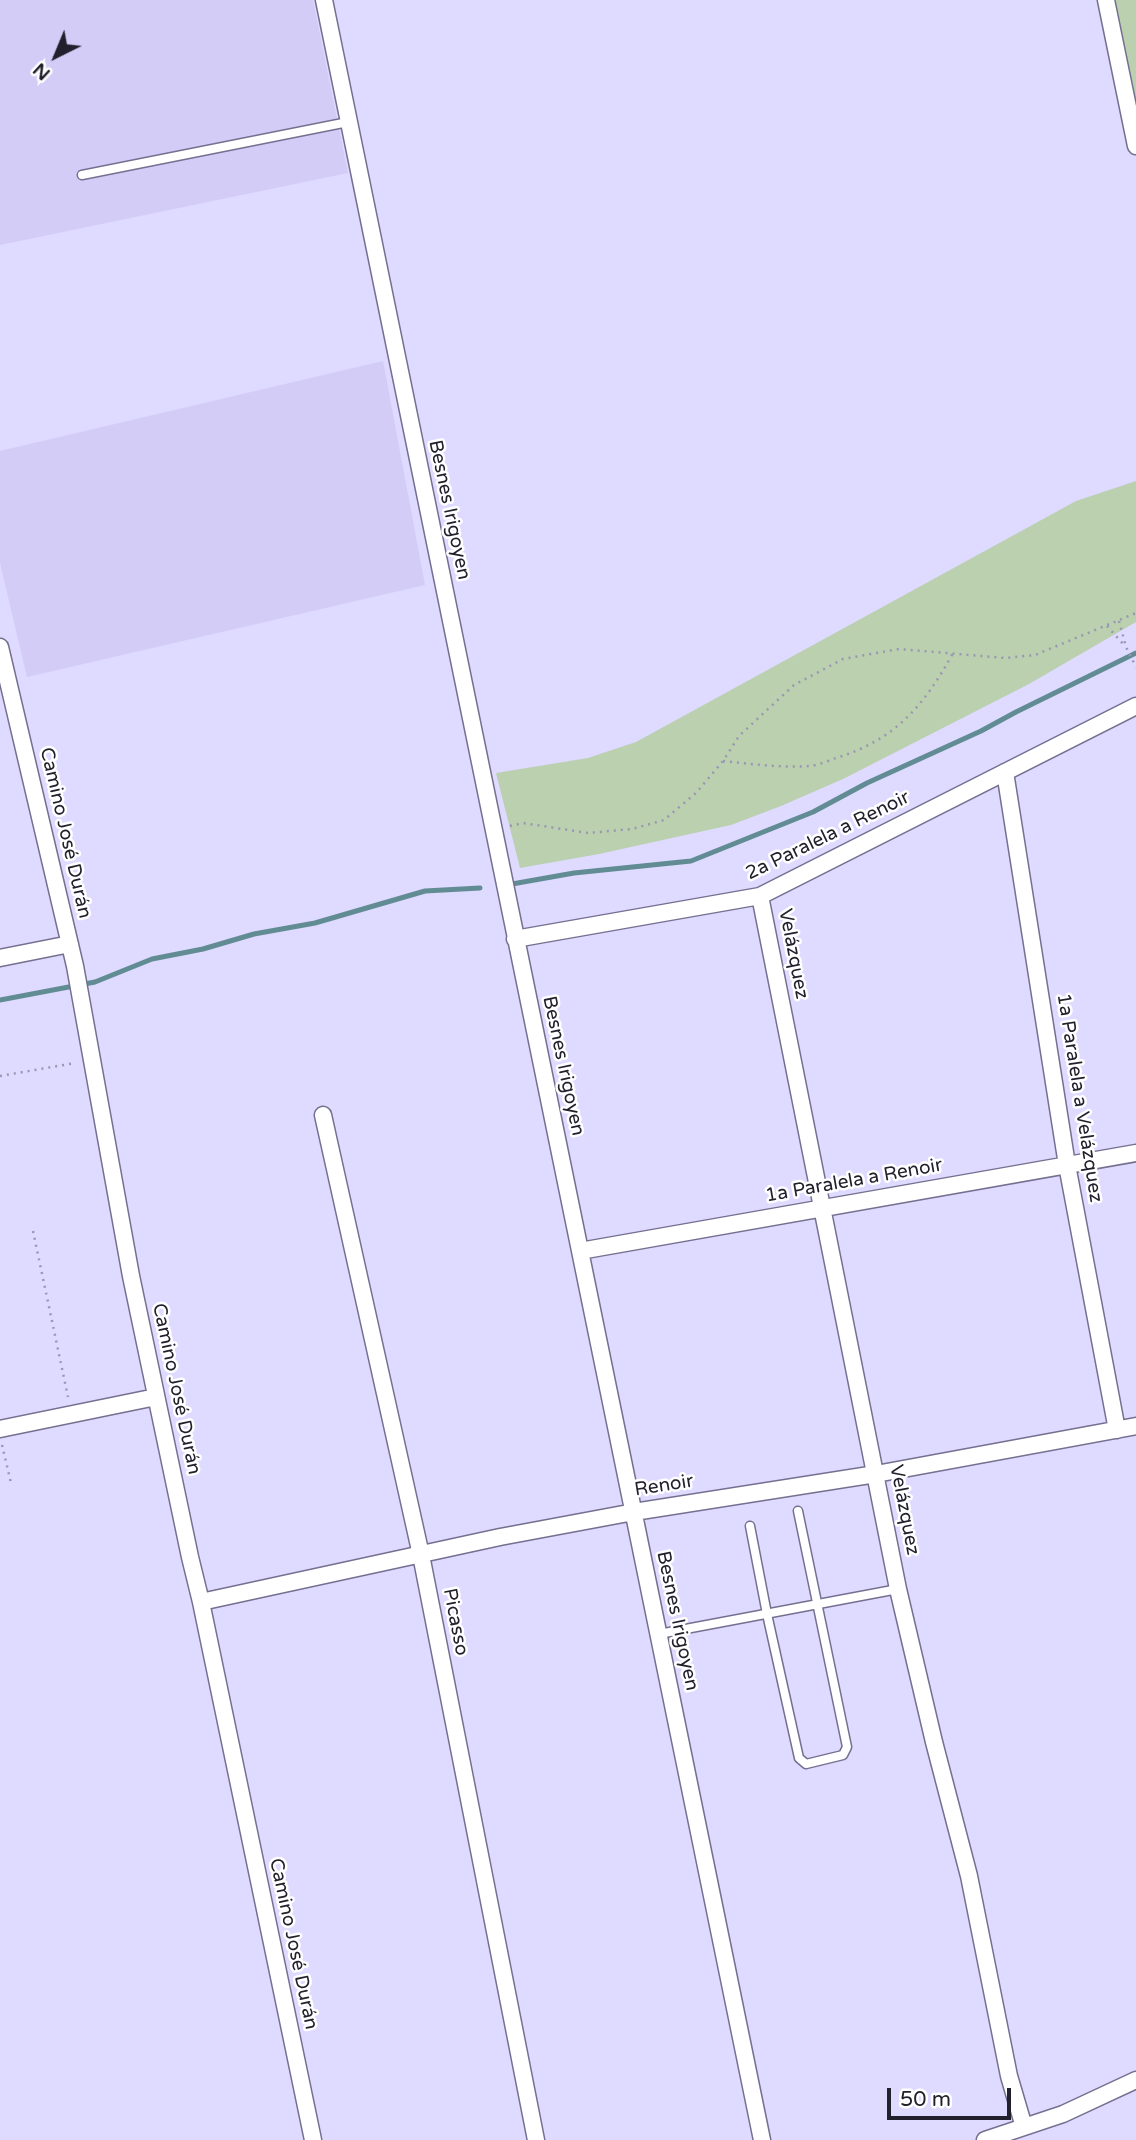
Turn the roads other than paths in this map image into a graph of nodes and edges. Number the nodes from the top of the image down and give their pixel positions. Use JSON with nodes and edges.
{"nodes":[{"id":1,"x":324,"y":0,"type":"edge"},
{"id":2,"x":1106,"y":0,"type":"edge"},
{"id":3,"x":348,"y":122,"type":"junction"},
{"id":4,"x":1136,"y":145,"type":"edge"},
{"id":5,"x":82,"y":175,"type":"dead end"},
{"id":6,"x":0,"y":647,"type":"edge"},
{"id":7,"x":1136,"y":706,"type":"edge"},
{"id":8,"x":1005,"y":772,"type":"junction"},
{"id":9,"x":760,"y":896,"type":"junction"},
{"id":10,"x":515,"y":939,"type":"junction"},
{"id":11,"x":70,"y":944,"type":"junction"},
{"id":12,"x":0,"y":958,"type":"edge"},
{"id":13,"x":323,"y":1115,"type":"dead end"},
{"id":14,"x":1136,"y":1153,"type":"edge"},
{"id":15,"x":1067,"y":1165,"type":"junction"},
{"id":16,"x":822,"y":1208,"type":"junction"},
{"id":17,"x":580,"y":1251,"type":"junction"},
{"id":18,"x":156,"y":1397,"type":"junction"},
{"id":19,"x":1136,"y":1426,"type":"edge"},
{"id":20,"x":0,"y":1429,"type":"edge"},
{"id":21,"x":1117,"y":1430,"type":"junction"},
{"id":22,"x":876,"y":1474,"type":"junction"},
{"id":23,"x":798,"y":1511,"type":"dead end"},
{"id":24,"x":634,"y":1512,"type":"junction"},
{"id":25,"x":750,"y":1526,"type":"dead end"},
{"id":26,"x":421,"y":1555,"type":"junction"},
{"id":27,"x":898,"y":1588,"type":"junction"},
{"id":28,"x":201,"y":1602,"type":"junction"},
{"id":29,"x":817,"y":1604,"type":"junction"},
{"id":30,"x":767,"y":1614,"type":"junction"},
{"id":31,"x":659,"y":1634,"type":"junction"},
{"id":32,"x":1136,"y":2080,"type":"edge"},
{"id":33,"x":1024,"y":2127,"type":"junction"},
{"id":34,"x":313,"y":2140,"type":"edge"},
{"id":35,"x":536,"y":2140,"type":"edge"},
{"id":36,"x":762,"y":2140,"type":"edge"},
{"id":37,"x":985,"y":2140,"type":"edge"}],
"edges":[{"from":1,"to":3,"type":"street","name":"Besnes Irigoyen"},
{"from":2,"to":4,"type":"street"},
{"from":3,"to":5,"type":"lane"},
{"from":3,"to":10,"type":"street","name":"Besnes Irigoyen"},
{"from":6,"to":11,"type":"street","name":"Camino José Durán"},
{"from":7,"to":8,"type":"street","name":"2a Paralela a Renoir"},
{"from":8,"to":9,"type":"street","name":"2a Paralela a Renoir"},
{"from":8,"to":15,"type":"street","name":"1a Paralela a Velázquez"},
{"from":9,"to":10,"type":"street","name":"2a Paralela a Renoir"},
{"from":9,"to":16,"type":"street","name":"Velázquez"},
{"from":10,"to":17,"type":"street","name":"Besnes Irigoyen"},
{"from":11,"to":12,"type":"street"},
{"from":11,"to":18,"type":"street","name":"Camino José Durán"},
{"from":13,"to":26,"type":"street","name":"Picasso"},
{"from":14,"to":15,"type":"street","name":"1a Paralela a Renoir"},
{"from":15,"to":16,"type":"street","name":"1a Paralela a Renoir"},
{"from":15,"to":21,"type":"street","name":"1a Paralela a Velázquez"},
{"from":16,"to":17,"type":"street","name":"1a Paralela a Renoir"},
{"from":16,"to":22,"type":"street","name":"Velázquez"},
{"from":17,"to":24,"type":"street","name":"Besnes Irigoyen"},
{"from":18,"to":20,"type":"street"},
{"from":18,"to":28,"type":"street","name":"Camino José Durán"},
{"from":19,"to":21,"type":"street","name":"Renoir"},
{"from":21,"to":22,"type":"street","name":"Renoir"},
{"from":22,"to":24,"type":"street","name":"Renoir"},
{"from":22,"to":27,"type":"street","name":"Velázquez"},
{"from":23,"to":29,"type":"lane"},
{"from":24,"to":26,"type":"street","name":"Renoir"},
{"from":24,"to":31,"type":"street","name":"Besnes Irigoyen"},
{"from":25,"to":30,"type":"lane"},
{"from":26,"to":28,"type":"street","name":"Renoir"},
{"from":26,"to":35,"type":"street","name":"Picasso"},
{"from":27,"to":29,"type":"lane"},
{"from":27,"to":33,"type":"street","name":"Velázquez"},
{"from":28,"to":34,"type":"street","name":"Camino José Durán"},
{"from":29,"to":30,"type":"lane"},
{"from":29,"to":30,"type":"lane"},
{"from":30,"to":31,"type":"lane"},
{"from":31,"to":36,"type":"street","name":"Besnes Irigoyen"},
{"from":32,"to":33,"type":"street"},
{"from":33,"to":37,"type":"street"}]}
